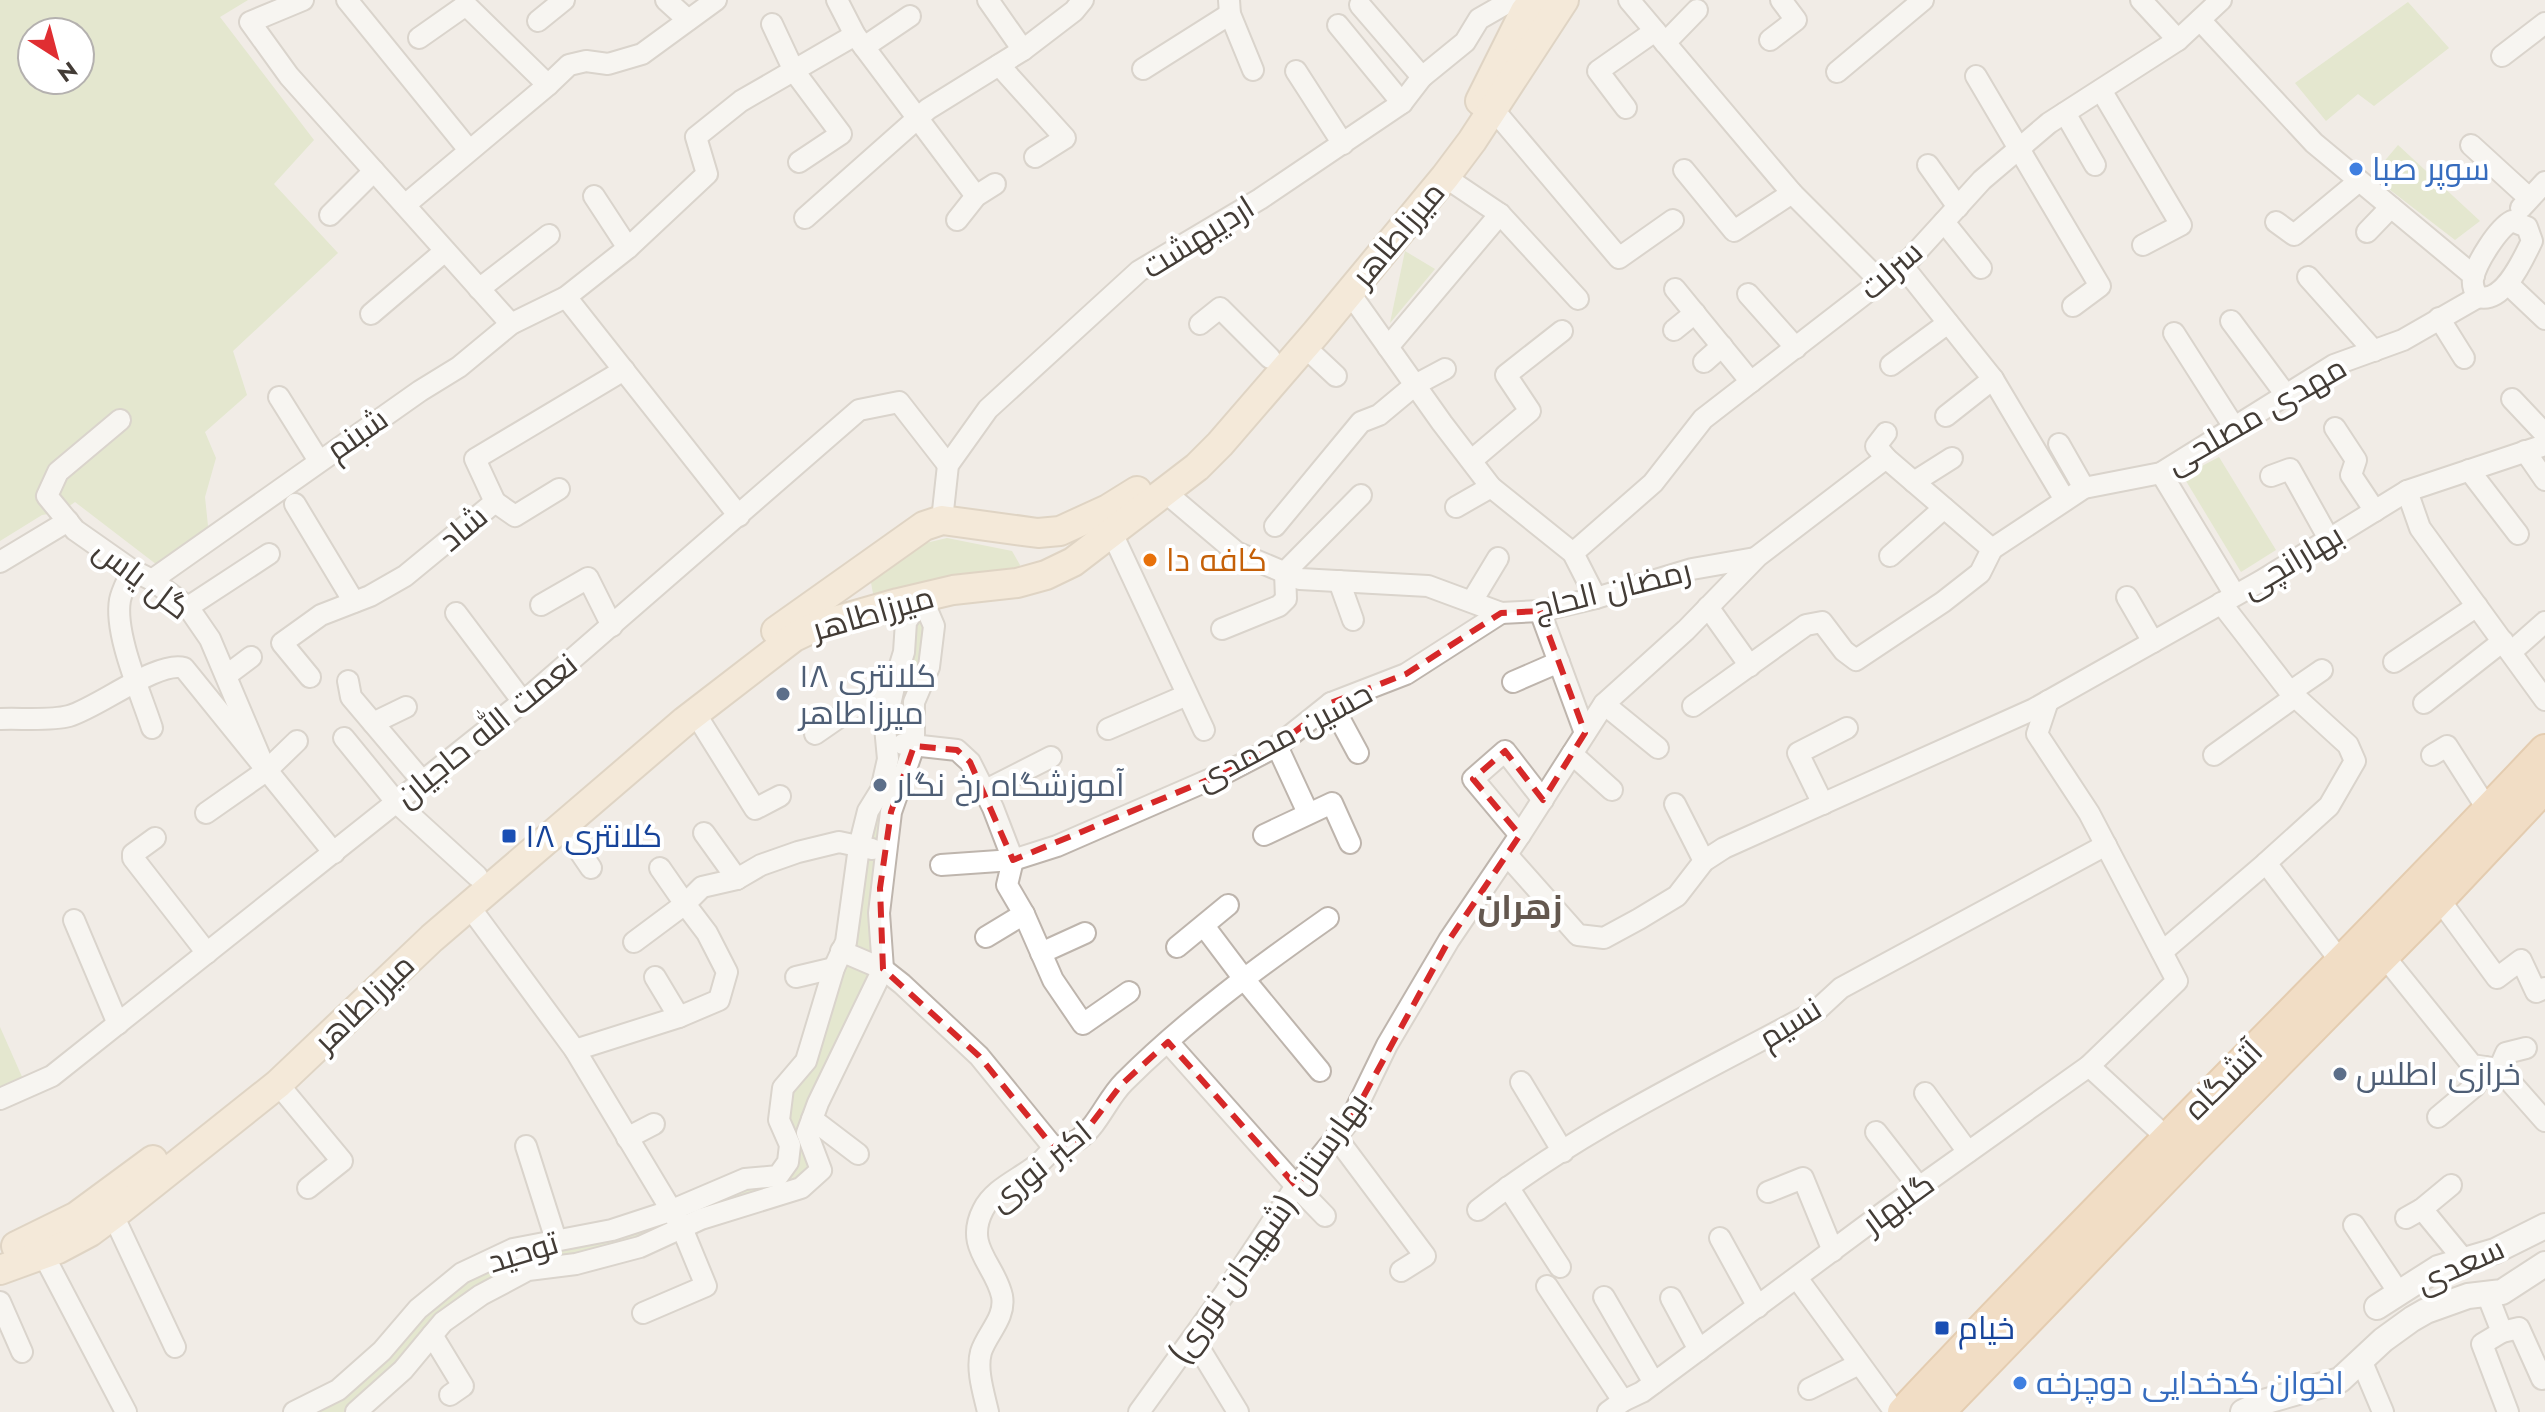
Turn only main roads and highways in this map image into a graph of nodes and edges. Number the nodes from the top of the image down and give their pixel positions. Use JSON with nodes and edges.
{"nodes":[{"id":1,"x":1551,"y":1,"type":"edge"},
{"id":2,"x":1523,"y":21,"type":"edge"},
{"id":3,"x":1020,"y":531,"type":"junction"},
{"id":4,"x":854,"y":575,"type":"junction"},
{"id":5,"x":1028,"y":580,"type":"junction"},
{"id":6,"x":869,"y":611,"type":"junction"},
{"id":7,"x":2545,"y":750,"type":"edge"},
{"id":8,"x":2545,"y":787,"type":"edge"},
{"id":9,"x":2375,"y":946,"type":"junction"},
{"id":10,"x":2319,"y":1003,"type":"junction"},
{"id":11,"x":0,"y":1252,"type":"edge"},
{"id":12,"x":0,"y":1270,"type":"edge"},
{"id":13,"x":1903,"y":1412,"type":"edge"},
{"id":14,"x":1939,"y":1412,"type":"edge"}],
"edges":[{"from":1,"to":2,"type":"main road","name":"میرزاطاهر"},
{"from":2,"to":3,"type":"main road","name":"میرزاطاهر"},
{"from":2,"to":5,"type":"main road","name":"میرزاطاهر"},
{"from":3,"to":4,"type":"main road","name":"میرزاطاهر"},
{"from":3,"to":5,"type":"main road"},
{"from":4,"to":6,"type":"main road"},
{"from":4,"to":11,"type":"main road","name":"میرزاطاهر"},
{"from":5,"to":6,"type":"main road","name":"میرزاطاهر"},
{"from":6,"to":12,"type":"main road","name":"میرزاطاهر"},
{"from":7,"to":9,"type":"main road","name":"آتشگاه"},
{"from":8,"to":9,"type":"main road","name":"آتشگاه"},
{"from":9,"to":10,"type":"main road","name":"آتشگاه"},
{"from":9,"to":10,"type":"main road","name":"آتشگاه"},
{"from":10,"to":13,"type":"main road","name":"آتشگاه"},
{"from":10,"to":14,"type":"main road","name":"آتشگاه"}]}
